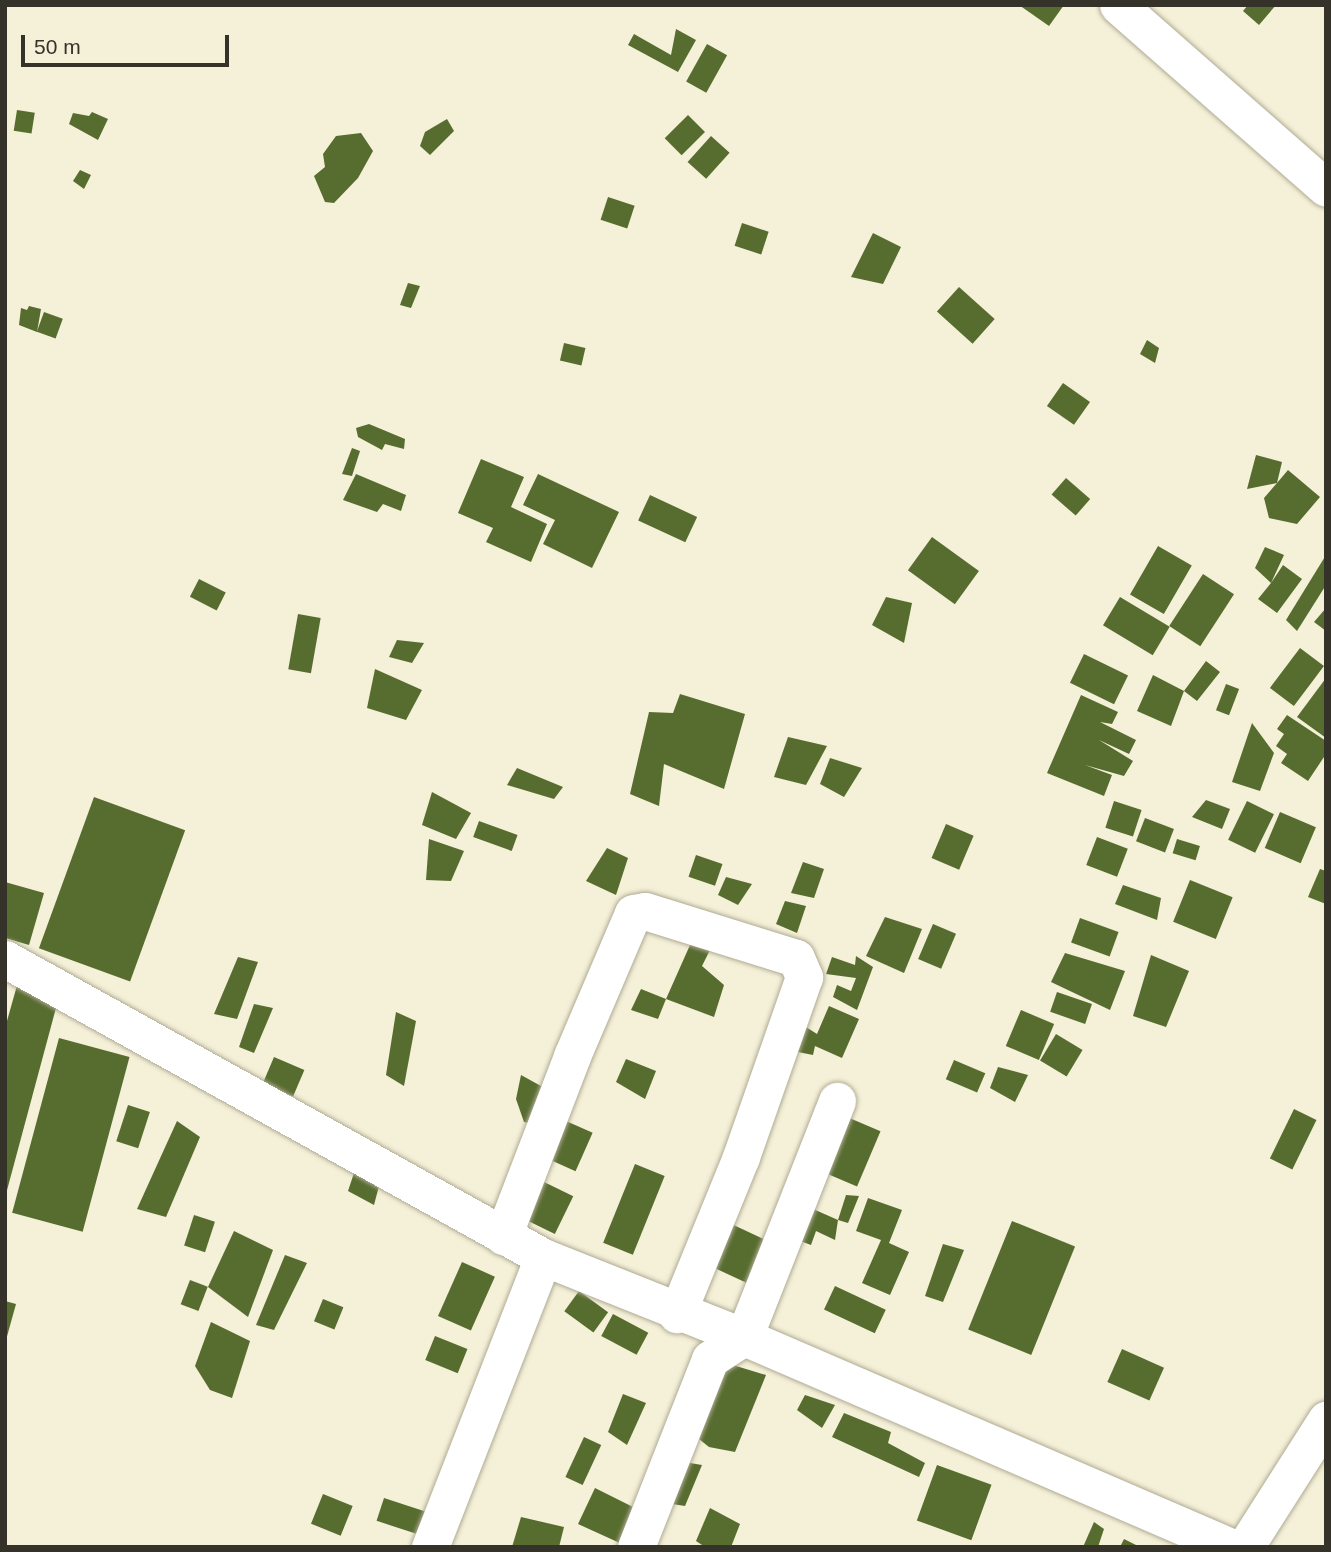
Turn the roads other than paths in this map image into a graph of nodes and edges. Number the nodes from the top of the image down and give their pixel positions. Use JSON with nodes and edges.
{"nodes":[{"id":1,"x":1118,"y":5,"type":"edge"},
{"id":2,"x":1326,"y":188,"type":"edge"},
{"id":3,"x":5,"y":959,"type":"edge"},
{"id":4,"x":837,"y":1101,"type":"dead end"},
{"id":5,"x":503,"y":1236,"type":"junction"},
{"id":6,"x":543,"y":1256,"type":"junction"},
{"id":7,"x":677,"y":1314,"type":"junction"},
{"id":8,"x":744,"y":1337,"type":"junction"},
{"id":9,"x":1326,"y":1420,"type":"edge"},
{"id":10,"x":430,"y":1547,"type":"edge"},
{"id":11,"x":636,"y":1547,"type":"edge"},
{"id":12,"x":1231,"y":1547,"type":"edge"},
{"id":13,"x":1245,"y":1547,"type":"edge"}],
"edges":[{"from":1,"to":2,"type":"street"},
{"from":3,"to":5,"type":"street"},
{"from":4,"to":8,"type":"street"},
{"from":5,"to":6,"type":"street"},
{"from":5,"to":7,"type":"street"},
{"from":6,"to":7,"type":"street"},
{"from":6,"to":10,"type":"street"},
{"from":7,"to":8,"type":"street"},
{"from":8,"to":11,"type":"street"},
{"from":8,"to":12,"type":"street"},
{"from":9,"to":13,"type":"street"}]}
